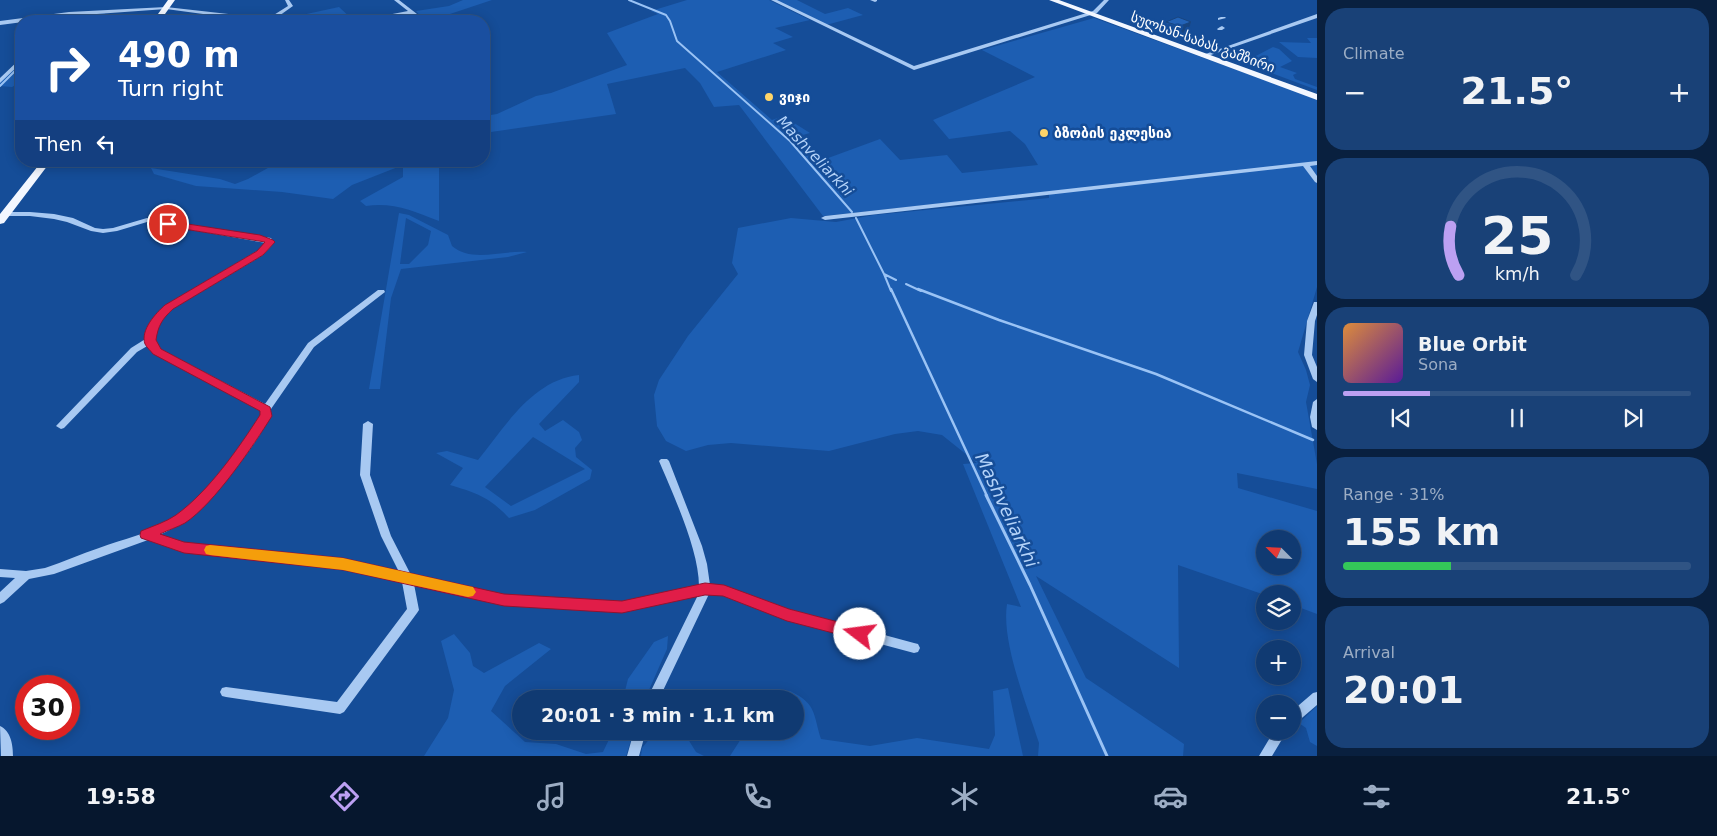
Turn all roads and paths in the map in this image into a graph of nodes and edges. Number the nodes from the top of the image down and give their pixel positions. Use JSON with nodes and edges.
{"nodes":[{"id":1,"x":172,"y":0,"type":"edge"},
{"id":2,"x":287,"y":0,"type":"edge"},
{"id":3,"x":396,"y":0,"type":"edge"},
{"id":4,"x":773,"y":0,"type":"edge"},
{"id":5,"x":1052,"y":0,"type":"edge"},
{"id":6,"x":1062,"y":0,"type":"edge"},
{"id":7,"x":1106,"y":0,"type":"edge"},
{"id":8,"x":166,"y":8,"type":"junction"},
{"id":9,"x":412,"y":12,"type":"junction"},
{"id":10,"x":1092,"y":13,"type":"junction"},
{"id":11,"x":66,"y":14,"type":"joint"},
{"id":12,"x":59,"y":15,"type":"edge"},
{"id":13,"x":161,"y":15,"type":"edge"},
{"id":14,"x":233,"y":15,"type":"edge"},
{"id":15,"x":277,"y":15,"type":"edge"},
{"id":16,"x":394,"y":15,"type":"edge"},
{"id":17,"x":416,"y":15,"type":"edge"},
{"id":18,"x":1317,"y":16,"type":"edge"},
{"id":19,"x":15,"y":21,"type":"edge"},
{"id":20,"x":0,"y":23,"type":"edge"},
{"id":21,"x":1215,"y":45,"type":"dead end"},
{"id":22,"x":1224,"y":48,"type":"junction"},
{"id":23,"x":1206,"y":55,"type":"junction"},
{"id":24,"x":15,"y":66,"type":"edge"},
{"id":25,"x":0,"y":81,"type":"edge"},
{"id":26,"x":1317,"y":93,"type":"edge"},
{"id":27,"x":1317,"y":97,"type":"edge"},
{"id":28,"x":1317,"y":163,"type":"edge"},
{"id":29,"x":1304,"y":164,"type":"junction"},
{"id":30,"x":42,"y":167,"type":"edge"},
{"id":31,"x":1317,"y":181,"type":"edge"},
{"id":32,"x":3,"y":214,"type":"edge"},
{"id":33,"x":825,"y":218,"type":"dead end"},
{"id":34,"x":381,"y":292,"type":"dead end"},
{"id":35,"x":1317,"y":304,"type":"edge"},
{"id":36,"x":150,"y":340,"type":"junction"},
{"id":37,"x":1317,"y":379,"type":"edge"},
{"id":38,"x":1317,"y":402,"type":"edge"},
{"id":39,"x":266,"y":410,"type":"junction"},
{"id":40,"x":368,"y":424,"type":"dead end"},
{"id":41,"x":61,"y":426,"type":"dead end"},
{"id":42,"x":1317,"y":427,"type":"edge"},
{"id":43,"x":664,"y":461,"type":"dead end"},
{"id":44,"x":146,"y":535,"type":"junction"},
{"id":45,"x":0,"y":573,"type":"edge"},
{"id":46,"x":26,"y":575,"type":"junction"},
{"id":47,"x":408,"y":578,"type":"junction"},
{"id":48,"x":705,"y":589,"type":"junction"},
{"id":49,"x":0,"y":599,"type":"edge"},
{"id":50,"x":914,"y":648,"type":"dead end"},
{"id":51,"x":657,"y":690,"type":"edge"},
{"id":52,"x":226,"y":692,"type":"dead end"},
{"id":53,"x":1317,"y":697,"type":"edge"},
{"id":54,"x":1301,"y":711,"type":"edge"},
{"id":55,"x":0,"y":732,"type":"edge"},
{"id":56,"x":637,"y":740,"type":"edge"},
{"id":57,"x":1275,"y":740,"type":"edge"},
{"id":58,"x":7,"y":756,"type":"edge"},
{"id":59,"x":633,"y":756,"type":"edge"},
{"id":60,"x":1265,"y":756,"type":"edge"}],
"edges":[{"from":1,"to":8,"type":"main road"},
{"from":2,"to":15,"type":"street"},
{"from":3,"to":9,"type":"street"},
{"from":4,"to":10,"type":"street"},
{"from":5,"to":10,"type":"main road","name":"სულხან-საბას გამზირი"},
{"from":6,"to":10,"type":"main road","name":"სულხან-საბას გამზირი"},
{"from":7,"to":10,"type":"street"},
{"from":8,"to":11,"type":"street"},
{"from":8,"to":13,"type":"main road"},
{"from":8,"to":14,"type":"street"},
{"from":9,"to":16,"type":"street"},
{"from":9,"to":17,"type":"street"},
{"from":10,"to":23,"type":"main road","name":"სულხან-საბას გამზირი"},
{"from":11,"to":12,"type":"street"},
{"from":18,"to":22,"type":"street"},
{"from":19,"to":20,"type":"street"},
{"from":21,"to":22,"type":"street"},
{"from":22,"to":23,"type":"street"},
{"from":23,"to":26,"type":"main road","name":"სულხან-საბას გამზირი"},
{"from":23,"to":27,"type":"main road","name":"სულხან-საბას გამზირი"},
{"from":24,"to":25,"type":"street"},
{"from":28,"to":29,"type":"street"},
{"from":29,"to":31,"type":"street"},
{"from":29,"to":33,"type":"street"},
{"from":30,"to":32,"type":"main road"},
{"from":32,"to":36,"type":"street"},
{"from":34,"to":39,"type":"street"},
{"from":35,"to":37,"type":"street"},
{"from":36,"to":39,"type":"street"},
{"from":36,"to":41,"type":"street"},
{"from":38,"to":42,"type":"street"},
{"from":39,"to":44,"type":"street"},
{"from":40,"to":47,"type":"street"},
{"from":43,"to":48,"type":"street"},
{"from":44,"to":46,"type":"street"},
{"from":44,"to":47,"type":"street"},
{"from":45,"to":46,"type":"street"},
{"from":46,"to":49,"type":"street"},
{"from":47,"to":48,"type":"street"},
{"from":47,"to":52,"type":"street"},
{"from":48,"to":50,"type":"street"},
{"from":48,"to":51,"type":"street"},
{"from":53,"to":54,"type":"street"},
{"from":55,"to":58,"type":"street"},
{"from":56,"to":59,"type":"street"},
{"from":57,"to":60,"type":"street"}]}
